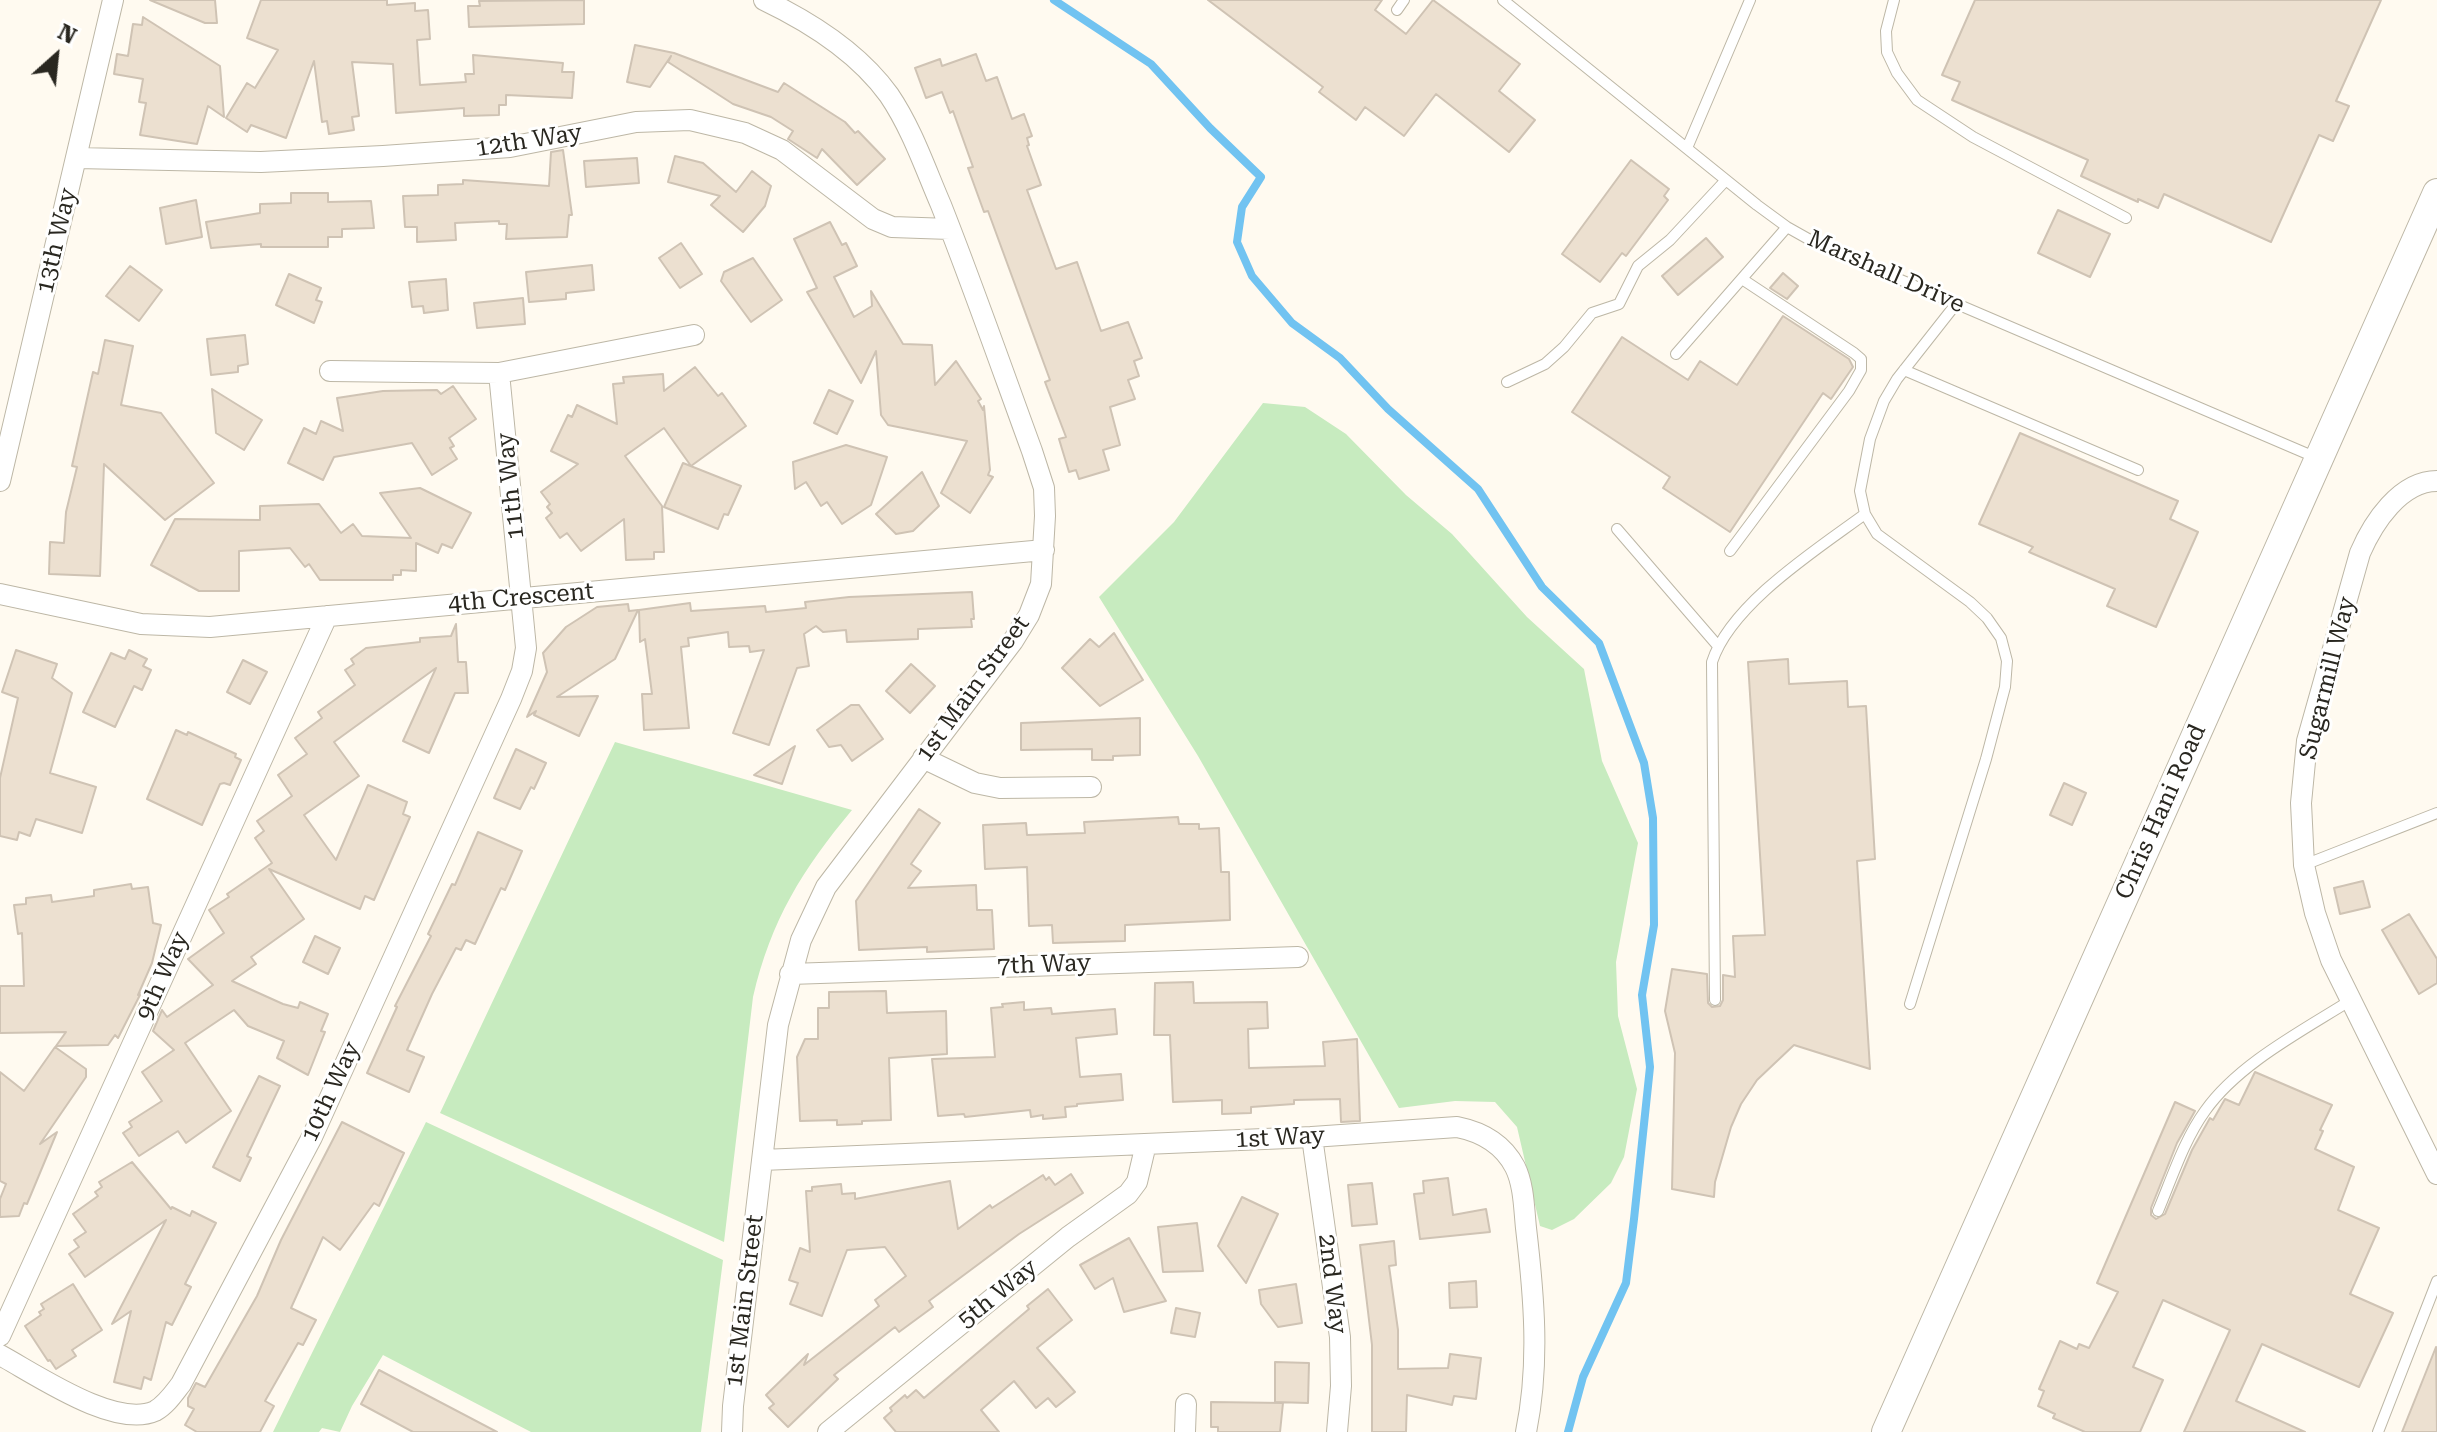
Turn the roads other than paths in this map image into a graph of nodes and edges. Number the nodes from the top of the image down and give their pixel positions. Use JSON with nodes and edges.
{"nodes":[{"id":1,"x":113,"y":0,"type":"edge"},
{"id":2,"x":764,"y":0,"type":"edge"},
{"id":3,"x":1404,"y":0,"type":"edge"},
{"id":4,"x":1503,"y":0,"type":"edge"},
{"id":5,"x":1750,"y":0,"type":"edge"},
{"id":6,"x":1894,"y":0,"type":"edge"},
{"id":7,"x":1397,"y":10,"type":"dead end"},
{"id":8,"x":1687,"y":148,"type":"junction"},
{"id":9,"x":77,"y":158,"type":"junction"},
{"id":10,"x":1726,"y":180,"type":"junction"},
{"id":11,"x":2437,"y":193,"type":"edge"},
{"id":12,"x":2126,"y":218,"type":"dead end"},
{"id":13,"x":1787,"y":227,"type":"junction"},
{"id":14,"x":950,"y":229,"type":"junction"},
{"id":15,"x":1742,"y":279,"type":"junction"},
{"id":16,"x":1956,"y":304,"type":"junction"},
{"id":17,"x":694,"y":335,"type":"dead end"},
{"id":18,"x":1676,"y":354,"type":"dead end"},
{"id":19,"x":1904,"y":370,"type":"junction"},
{"id":20,"x":330,"y":371,"type":"dead end"},
{"id":21,"x":499,"y":373,"type":"junction"},
{"id":22,"x":1507,"y":382,"type":"dead end"},
{"id":23,"x":2319,"y":458,"type":"junction"},
{"id":24,"x":2138,"y":470,"type":"dead end"},
{"id":25,"x":0,"y":481,"type":"edge"},
{"id":26,"x":2437,"y":481,"type":"edge"},
{"id":27,"x":1865,"y":514,"type":"junction"},
{"id":28,"x":1617,"y":529,"type":"dead end"},
{"id":29,"x":1044,"y":550,"type":"junction"},
{"id":30,"x":1730,"y":551,"type":"dead end"},
{"id":31,"x":0,"y":594,"type":"edge"},
{"id":32,"x":523,"y":598,"type":"junction"},
{"id":33,"x":327,"y":616,"type":"junction"},
{"id":34,"x":1718,"y":646,"type":"junction"},
{"id":35,"x":923,"y":758,"type":"junction"},
{"id":36,"x":1091,"y":787,"type":"dead end"},
{"id":37,"x":2437,"y":813,"type":"edge"},
{"id":38,"x":2304,"y":865,"type":"junction"},
{"id":39,"x":1298,"y":957,"type":"dead end"},
{"id":40,"x":790,"y":974,"type":"junction"},
{"id":41,"x":1715,"y":1000,"type":"dead end"},
{"id":42,"x":2351,"y":1000,"type":"junction"},
{"id":43,"x":1910,"y":1004,"type":"dead end"},
{"id":44,"x":1312,"y":1137,"type":"junction"},
{"id":45,"x":1146,"y":1144,"type":"junction"},
{"id":46,"x":762,"y":1160,"type":"junction"},
{"id":47,"x":2437,"y":1174,"type":"edge"},
{"id":48,"x":2158,"y":1211,"type":"dead end"},
{"id":49,"x":2437,"y":1281,"type":"edge"},
{"id":50,"x":0,"y":1336,"type":"edge"},
{"id":51,"x":0,"y":1355,"type":"edge"},
{"id":52,"x":1186,"y":1404,"type":"dead end"},
{"id":53,"x":732,"y":1432,"type":"edge"},
{"id":54,"x":828,"y":1432,"type":"edge"},
{"id":55,"x":1185,"y":1432,"type":"edge"},
{"id":56,"x":1337,"y":1432,"type":"edge"},
{"id":57,"x":1526,"y":1432,"type":"edge"},
{"id":58,"x":1886,"y":1432,"type":"edge"},
{"id":59,"x":2378,"y":1432,"type":"edge"}],
"edges":[{"from":1,"to":9,"type":"street","name":"13th Way"},
{"from":2,"to":14,"type":"street","name":"1st Main Street"},
{"from":3,"to":7,"type":"lane"},
{"from":4,"to":8,"type":"lane","name":"Marshall Drive"},
{"from":5,"to":8,"type":"lane"},
{"from":6,"to":12,"type":"lane"},
{"from":8,"to":10,"type":"lane","name":"Marshall Drive"},
{"from":9,"to":14,"type":"street","name":"12th Way"},
{"from":9,"to":25,"type":"street","name":"13th Way"},
{"from":10,"to":13,"type":"lane","name":"Marshall Drive"},
{"from":10,"to":22,"type":"lane"},
{"from":11,"to":23,"type":"main road","name":"Chris Hani Road"},
{"from":13,"to":15,"type":"lane"},
{"from":13,"to":16,"type":"lane","name":"Marshall Drive"},
{"from":14,"to":29,"type":"street","name":"1st Main Street"},
{"from":15,"to":18,"type":"lane"},
{"from":15,"to":30,"type":"lane"},
{"from":16,"to":19,"type":"lane"},
{"from":16,"to":23,"type":"lane","name":"Marshall Drive"},
{"from":17,"to":21,"type":"street"},
{"from":19,"to":24,"type":"lane"},
{"from":19,"to":27,"type":"lane"},
{"from":20,"to":21,"type":"street"},
{"from":21,"to":32,"type":"street","name":"11th Way"},
{"from":23,"to":58,"type":"main road","name":"Chris Hani Road"},
{"from":26,"to":38,"type":"street","name":"Sugarmill Way"},
{"from":27,"to":34,"type":"lane"},
{"from":27,"to":43,"type":"lane"},
{"from":28,"to":34,"type":"lane"},
{"from":29,"to":32,"type":"street","name":"4th Crescent"},
{"from":29,"to":35,"type":"street","name":"1st Main Street"},
{"from":31,"to":33,"type":"street","name":"4th Crescent"},
{"from":32,"to":33,"type":"street","name":"4th Crescent"},
{"from":32,"to":51,"type":"street","name":"10th Way"},
{"from":33,"to":50,"type":"street","name":"9th Way"},
{"from":34,"to":41,"type":"lane"},
{"from":35,"to":36,"type":"street"},
{"from":35,"to":40,"type":"street","name":"1st Main Street"},
{"from":37,"to":38,"type":"lane"},
{"from":38,"to":42,"type":"street","name":"Sugarmill Way"},
{"from":39,"to":40,"type":"street","name":"7th Way"},
{"from":40,"to":46,"type":"street","name":"1st Main Street"},
{"from":42,"to":47,"type":"street","name":"Sugarmill Way"},
{"from":42,"to":48,"type":"lane"},
{"from":44,"to":45,"type":"street","name":"1st Way"},
{"from":44,"to":56,"type":"street","name":"2nd Way"},
{"from":44,"to":57,"type":"street","name":"1st Way"},
{"from":45,"to":46,"type":"street","name":"1st Way"},
{"from":45,"to":54,"type":"street","name":"5th Way"},
{"from":46,"to":53,"type":"street","name":"1st Main Street"},
{"from":49,"to":59,"type":"lane"},
{"from":52,"to":55,"type":"street"}]}
